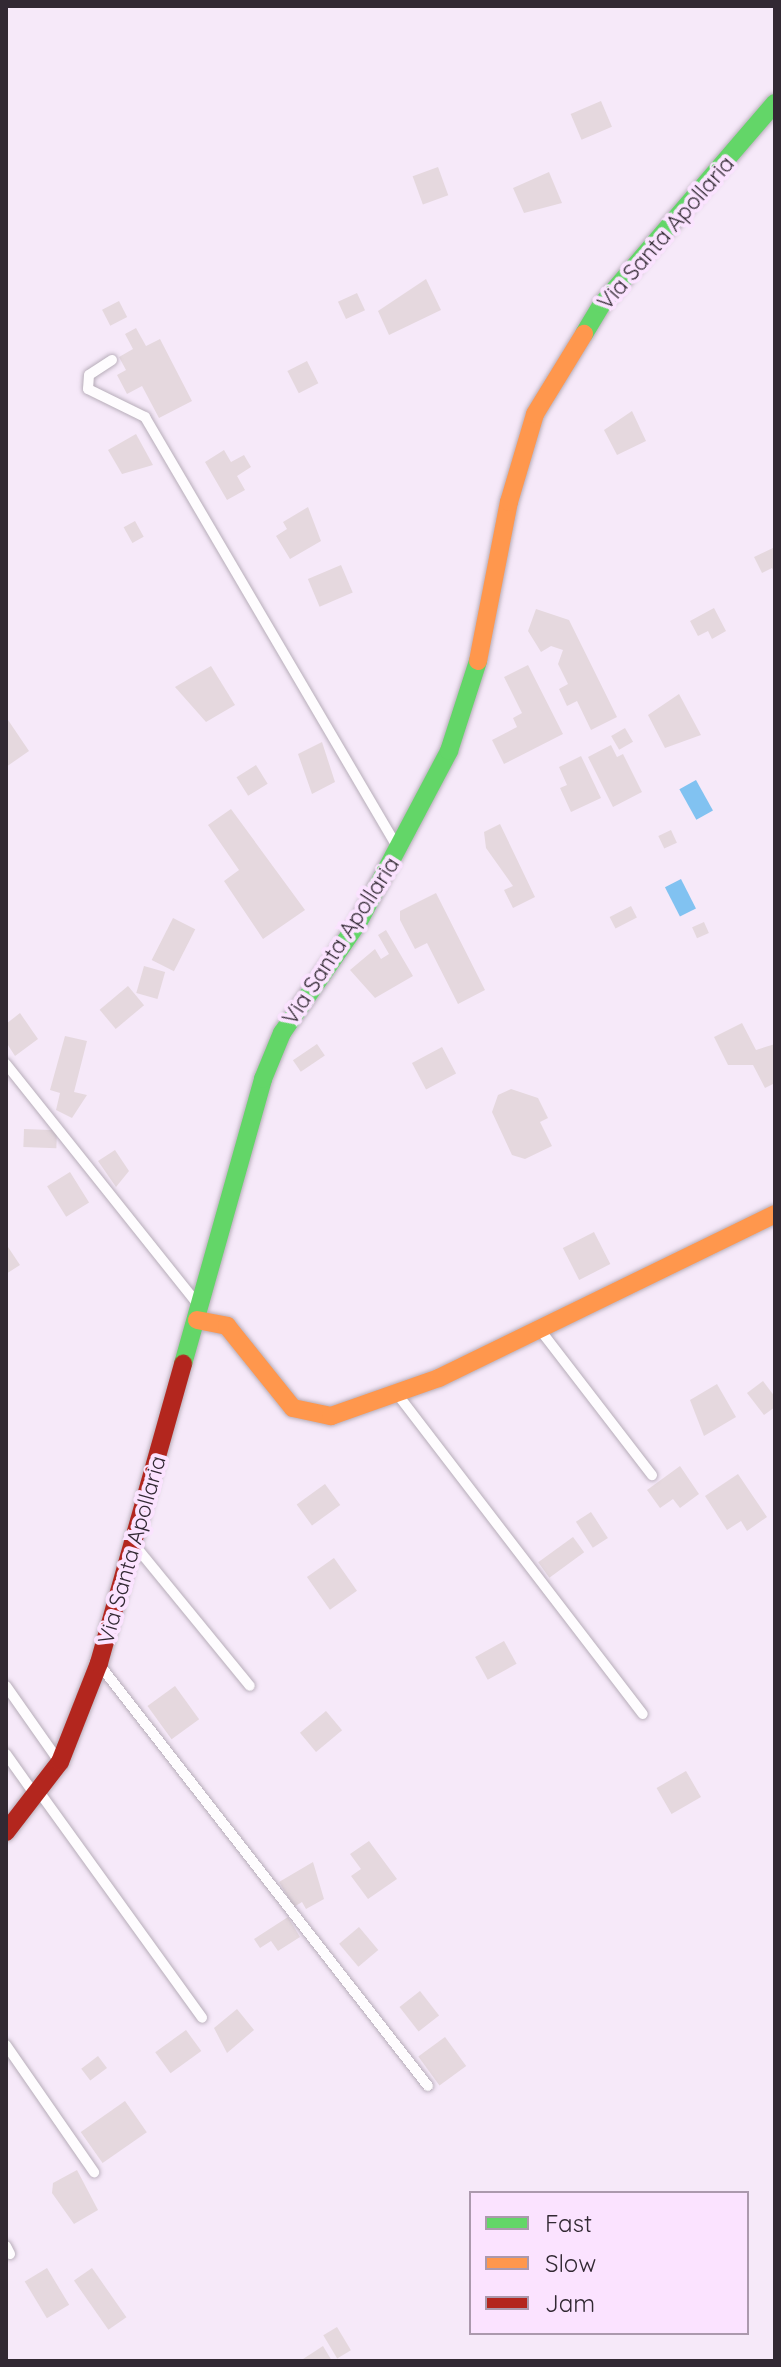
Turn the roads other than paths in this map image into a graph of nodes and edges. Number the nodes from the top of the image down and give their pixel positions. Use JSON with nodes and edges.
{"nodes":[{"id":1,"x":775,"y":103,"type":"edge"},
{"id":2,"x":112,"y":360,"type":"dead end"},
{"id":3,"x":399,"y":850,"type":"junction"},
{"id":4,"x":6,"y":1064,"type":"edge"},
{"id":5,"x":775,"y":1214,"type":"edge"},
{"id":6,"x":199,"y":1314,"type":"junction"},
{"id":7,"x":541,"y":1331,"type":"junction"},
{"id":8,"x":398,"y":1394,"type":"junction"},
{"id":9,"x":652,"y":1475,"type":"dead end"},
{"id":10,"x":134,"y":1544,"type":"junction"},
{"id":11,"x":99,"y":1663,"type":"junction"},
{"id":12,"x":6,"y":1686,"type":"edge"},
{"id":13,"x":250,"y":1686,"type":"dead end"},
{"id":14,"x":643,"y":1714,"type":"dead end"},
{"id":15,"x":6,"y":1754,"type":"edge"},
{"id":16,"x":60,"y":1762,"type":"junction"},
{"id":17,"x":39,"y":1795,"type":"junction"},
{"id":18,"x":6,"y":1832,"type":"edge"},
{"id":19,"x":202,"y":2018,"type":"dead end"},
{"id":20,"x":6,"y":2045,"type":"edge"},
{"id":21,"x":428,"y":2086,"type":"dead end"},
{"id":22,"x":94,"y":2172,"type":"dead end"}],
"edges":[{"from":1,"to":3,"type":"street","name":"Via Santa Apollaria"},
{"from":2,"to":3,"type":"lane"},
{"from":3,"to":6,"type":"street","name":"Via Santa Apollaria"},
{"from":4,"to":6,"type":"lane"},
{"from":5,"to":7,"type":"street"},
{"from":6,"to":8,"type":"street"},
{"from":6,"to":10,"type":"street","name":"Via Santa Apollaria"},
{"from":7,"to":8,"type":"street"},
{"from":7,"to":9,"type":"lane"},
{"from":8,"to":14,"type":"lane"},
{"from":10,"to":11,"type":"street","name":"Via Santa Apollaria"},
{"from":10,"to":13,"type":"lane"},
{"from":11,"to":16,"type":"street","name":"Via Santa Apollaria"},
{"from":11,"to":21,"type":"lane"},
{"from":12,"to":16,"type":"lane"},
{"from":15,"to":17,"type":"lane"},
{"from":16,"to":17,"type":"street","name":"Via Santa Apollaria"},
{"from":17,"to":18,"type":"street","name":"Via Santa Apollaria"},
{"from":17,"to":19,"type":"lane"},
{"from":20,"to":22,"type":"lane"}]}
